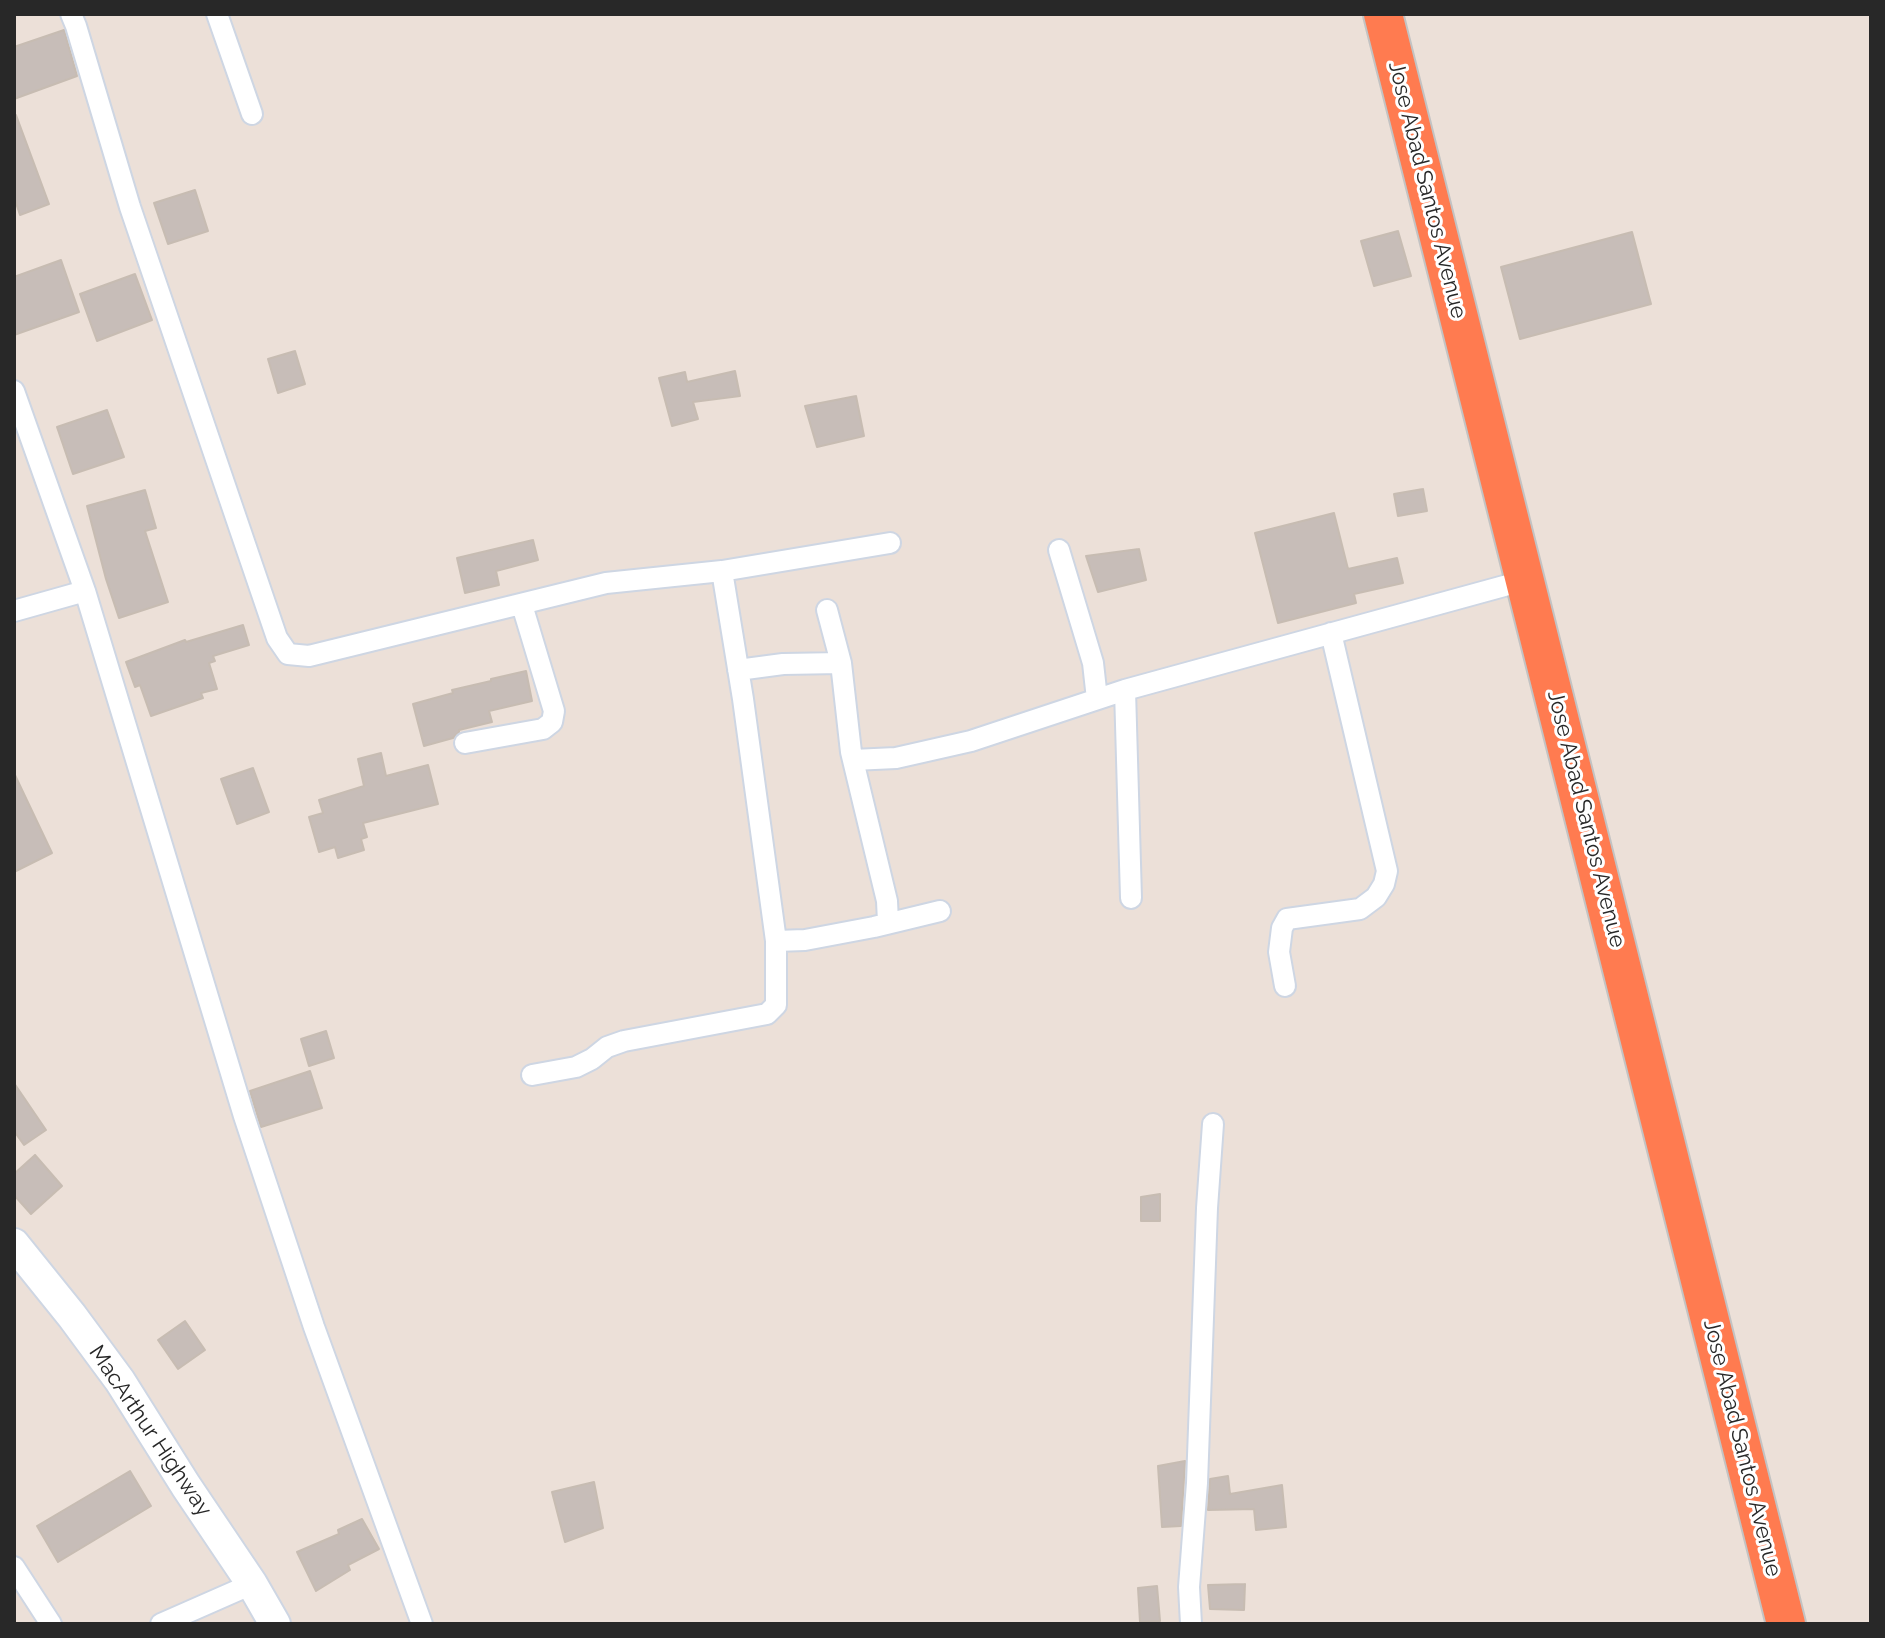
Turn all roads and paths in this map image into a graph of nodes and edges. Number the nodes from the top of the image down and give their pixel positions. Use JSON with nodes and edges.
{"nodes":[{"id":1,"x":71,"y":14,"type":"edge"},
{"id":2,"x":217,"y":14,"type":"edge"},
{"id":3,"x":1383,"y":14,"type":"edge"},
{"id":4,"x":252,"y":114,"type":"dead end"},
{"id":5,"x":14,"y":391,"type":"edge"},
{"id":6,"x":890,"y":543,"type":"dead end"},
{"id":7,"x":1059,"y":550,"type":"dead end"},
{"id":8,"x":722,"y":571,"type":"junction"},
{"id":9,"x":1526,"y":580,"type":"junction"},
{"id":10,"x":85,"y":591,"type":"junction"},
{"id":11,"x":522,"y":605,"type":"junction"},
{"id":12,"x":827,"y":610,"type":"dead end"},
{"id":13,"x":14,"y":611,"type":"edge"},
{"id":14,"x":1331,"y":633,"type":"junction"},
{"id":15,"x":841,"y":663,"type":"junction"},
{"id":16,"x":738,"y":670,"type":"junction"},
{"id":17,"x":1125,"y":690,"type":"junction"},
{"id":18,"x":1097,"y":699,"type":"junction"},
{"id":19,"x":465,"y":743,"type":"dead end"},
{"id":20,"x":853,"y":760,"type":"junction"},
{"id":21,"x":1131,"y":898,"type":"dead end"},
{"id":22,"x":940,"y":911,"type":"dead end"},
{"id":23,"x":888,"y":922,"type":"junction"},
{"id":24,"x":776,"y":941,"type":"junction"},
{"id":25,"x":1285,"y":986,"type":"dead end"},
{"id":26,"x":532,"y":1075,"type":"dead end"},
{"id":27,"x":1213,"y":1124,"type":"dead end"},
{"id":28,"x":16,"y":1251,"type":"edge"},
{"id":29,"x":14,"y":1567,"type":"edge"},
{"id":30,"x":252,"y":1584,"type":"junction"},
{"id":31,"x":51,"y":1624,"type":"edge"},
{"id":32,"x":161,"y":1624,"type":"edge"},
{"id":33,"x":275,"y":1624,"type":"edge"},
{"id":34,"x":422,"y":1624,"type":"edge"},
{"id":35,"x":1191,"y":1624,"type":"edge"},
{"id":36,"x":1786,"y":1624,"type":"edge"}],
"edges":[{"from":1,"to":11,"type":"street"},
{"from":2,"to":4,"type":"street"},
{"from":3,"to":9,"type":"highway","name":"Jose Abad Santos Avenue"},
{"from":5,"to":10,"type":"street"},
{"from":6,"to":8,"type":"street"},
{"from":7,"to":18,"type":"street"},
{"from":8,"to":11,"type":"street"},
{"from":8,"to":16,"type":"street"},
{"from":9,"to":14,"type":"street"},
{"from":9,"to":36,"type":"highway","name":"Jose Abad Santos Avenue"},
{"from":10,"to":13,"type":"street"},
{"from":10,"to":34,"type":"street"},
{"from":11,"to":19,"type":"street"},
{"from":12,"to":15,"type":"street"},
{"from":14,"to":17,"type":"street"},
{"from":14,"to":25,"type":"street"},
{"from":15,"to":16,"type":"street"},
{"from":15,"to":20,"type":"street"},
{"from":16,"to":24,"type":"street"},
{"from":17,"to":18,"type":"street"},
{"from":17,"to":21,"type":"street"},
{"from":18,"to":20,"type":"street"},
{"from":20,"to":23,"type":"street"},
{"from":22,"to":23,"type":"street"},
{"from":23,"to":24,"type":"street"},
{"from":24,"to":26,"type":"street"},
{"from":27,"to":35,"type":"street"},
{"from":28,"to":30,"type":"main road","name":"MacArthur Highway"},
{"from":29,"to":31,"type":"street"},
{"from":30,"to":32,"type":"street"},
{"from":30,"to":33,"type":"main road","name":"MacArthur Highway"}]}
